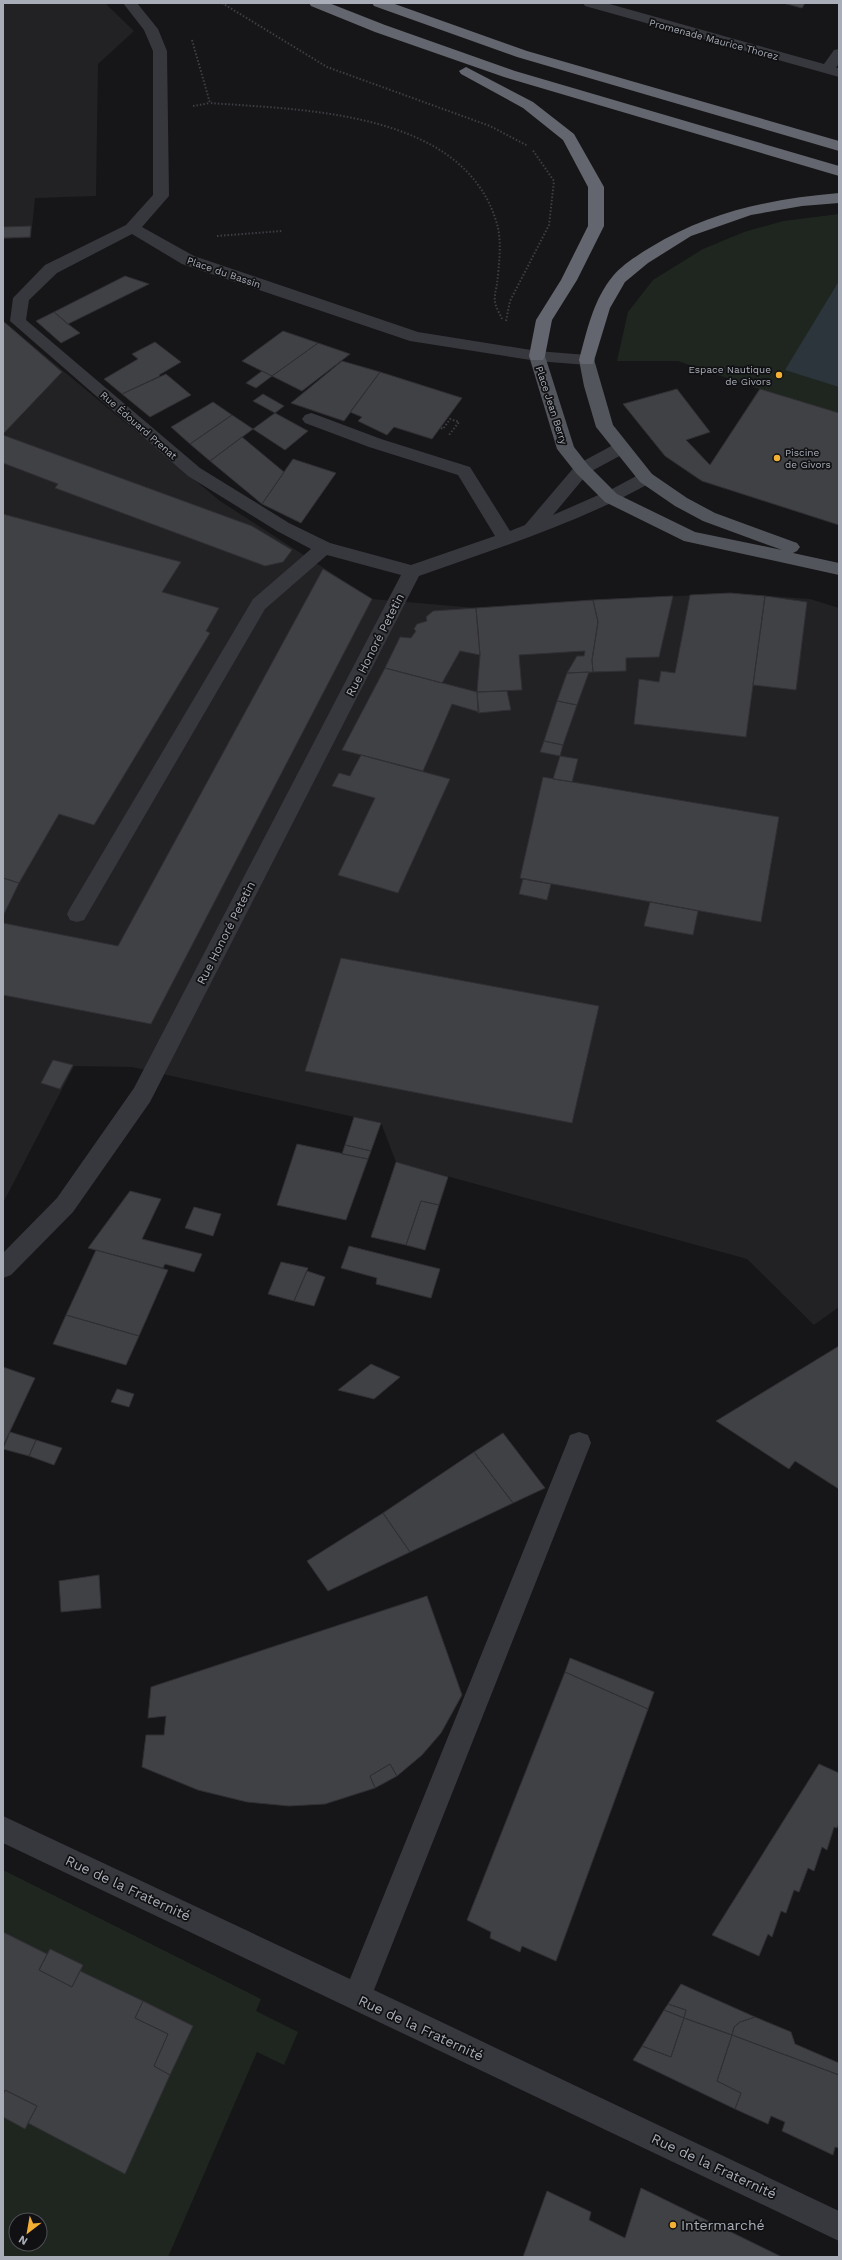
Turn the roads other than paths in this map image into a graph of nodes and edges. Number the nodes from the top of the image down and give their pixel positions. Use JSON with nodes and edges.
{"nodes":[{"id":1,"x":130,"y":3,"type":"edge"},
{"id":2,"x":316,"y":3,"type":"edge"},
{"id":3,"x":379,"y":3,"type":"edge"},
{"id":4,"x":590,"y":3,"type":"edge"},
{"id":5,"x":414,"y":42,"type":"junction"},
{"id":6,"x":839,"y":53,"type":"edge"},
{"id":7,"x":522,"y":54,"type":"junction"},
{"id":8,"x":833,"y":72,"type":"edge"},
{"id":9,"x":796,"y":118,"type":"dead end"},
{"id":10,"x":839,"y":146,"type":"edge"},
{"id":11,"x":839,"y":171,"type":"edge"},
{"id":12,"x":839,"y":198,"type":"edge"},
{"id":13,"x":132,"y":228,"type":"junction"},
{"id":14,"x":536,"y":356,"type":"junction"},
{"id":15,"x":587,"y":360,"type":"junction"},
{"id":16,"x":311,"y":419,"type":"dead end"},
{"id":17,"x":621,"y":448,"type":"junction"},
{"id":18,"x":582,"y":469,"type":"junction"},
{"id":19,"x":646,"y":478,"type":"junction"},
{"id":20,"x":611,"y":498,"type":"junction"},
{"id":21,"x":531,"y":530,"type":"junction"},
{"id":22,"x":505,"y":537,"type":"junction"},
{"id":23,"x":324,"y":548,"type":"junction"},
{"id":24,"x":839,"y":565,"type":"edge"},
{"id":25,"x":839,"y":569,"type":"edge"},
{"id":26,"x":412,"y":572,"type":"junction"},
{"id":27,"x":77,"y":914,"type":"dead end"},
{"id":28,"x":3,"y":1268,"type":"edge"},
{"id":29,"x":579,"y":1443,"type":"dead end"},
{"id":30,"x":3,"y":1829,"type":"edge"},
{"id":31,"x":357,"y":1997,"type":"junction"},
{"id":32,"x":839,"y":2226,"type":"edge"}],
"edges":[{"from":1,"to":13,"type":"street"},
{"from":2,"to":5,"type":"highway"},
{"from":3,"to":7,"type":"highway"},
{"from":4,"to":8,"type":"street","name":"Promenade Maurice Thorez"},
{"from":5,"to":11,"type":"highway"},
{"from":5,"to":14,"type":"highway"},
{"from":6,"to":8,"type":"street"},
{"from":7,"to":9,"type":"highway"},
{"from":7,"to":10,"type":"highway"},
{"from":12,"to":15,"type":"highway"},
{"from":13,"to":14,"type":"street","name":"Place du Bassin"},
{"from":13,"to":23,"type":"street","name":"Rue Édouard Prenat"},
{"from":14,"to":15,"type":"street","name":"Place Jean Berry"},
{"from":14,"to":18,"type":"main road","name":"Place Jean Berry"},
{"from":15,"to":17,"type":"main road"},
{"from":16,"to":22,"type":"street"},
{"from":17,"to":18,"type":"street"},
{"from":17,"to":19,"type":"main road"},
{"from":18,"to":20,"type":"main road","name":"Place Jean Berry"},
{"from":18,"to":21,"type":"street"},
{"from":19,"to":20,"type":"street"},
{"from":19,"to":24,"type":"main road"},
{"from":20,"to":21,"type":"street"},
{"from":20,"to":25,"type":"main road","name":"Place Jean Berry"},
{"from":21,"to":22,"type":"street"},
{"from":22,"to":26,"type":"street"},
{"from":23,"to":26,"type":"street","name":"Rue Édouard Prenat"},
{"from":23,"to":27,"type":"street"},
{"from":26,"to":28,"type":"street","name":"Rue Honoré Petetin"},
{"from":29,"to":31,"type":"street"},
{"from":30,"to":31,"type":"street","name":"Rue de la Fraternité"},
{"from":31,"to":32,"type":"street","name":"Rue de la Fraternité"}]}
